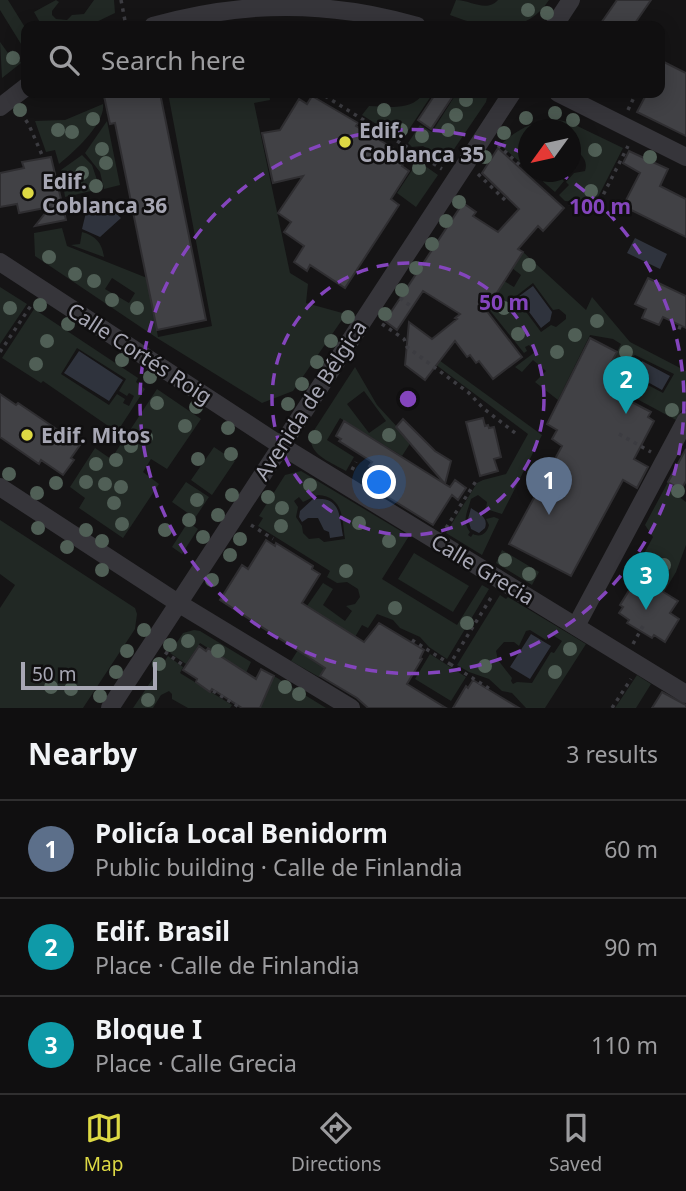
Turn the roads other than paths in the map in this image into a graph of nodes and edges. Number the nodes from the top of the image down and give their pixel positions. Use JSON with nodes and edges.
{"nodes":[{"id":1,"x":571,"y":0,"type":"edge"},
{"id":2,"x":175,"y":21,"type":"edge"},
{"id":3,"x":400,"y":21,"type":"edge"},
{"id":4,"x":557,"y":21,"type":"edge"},
{"id":5,"x":21,"y":91,"type":"edge"},
{"id":6,"x":509,"y":98,"type":"edge"},
{"id":7,"x":568,"y":98,"type":"edge"},
{"id":8,"x":6,"y":103,"type":"edge"},
{"id":9,"x":686,"y":157,"type":"edge"},
{"id":10,"x":0,"y":262,"type":"edge"},
{"id":11,"x":686,"y":420,"type":"edge"},
{"id":12,"x":280,"y":445,"type":"junction"},
{"id":13,"x":0,"y":487,"type":"edge"},
{"id":14,"x":178,"y":603,"type":"junction"},
{"id":15,"x":576,"y":626,"type":"junction"},
{"id":16,"x":686,"y":694,"type":"edge"},
{"id":17,"x":110,"y":708,"type":"edge"},
{"id":18,"x":351,"y":708,"type":"edge"}],
"edges":[{"from":1,"to":4,"type":"street"},
{"from":2,"to":3,"type":"street"},
{"from":5,"to":8,"type":"street"},
{"from":6,"to":12,"type":"street","name":"Avenida de Bélgica"},
{"from":7,"to":9,"type":"street"},
{"from":10,"to":12,"type":"street","name":"Calle Cortés Roig"},
{"from":11,"to":15,"type":"street"},
{"from":12,"to":14,"type":"street","name":"Avenida de Bélgica"},
{"from":12,"to":15,"type":"street","name":"Calle Grecia"},
{"from":13,"to":14,"type":"street"},
{"from":14,"to":17,"type":"street","name":"Avenida de Bélgica"},
{"from":14,"to":18,"type":"street"},
{"from":15,"to":16,"type":"street","name":"Calle Grecia"}]}
